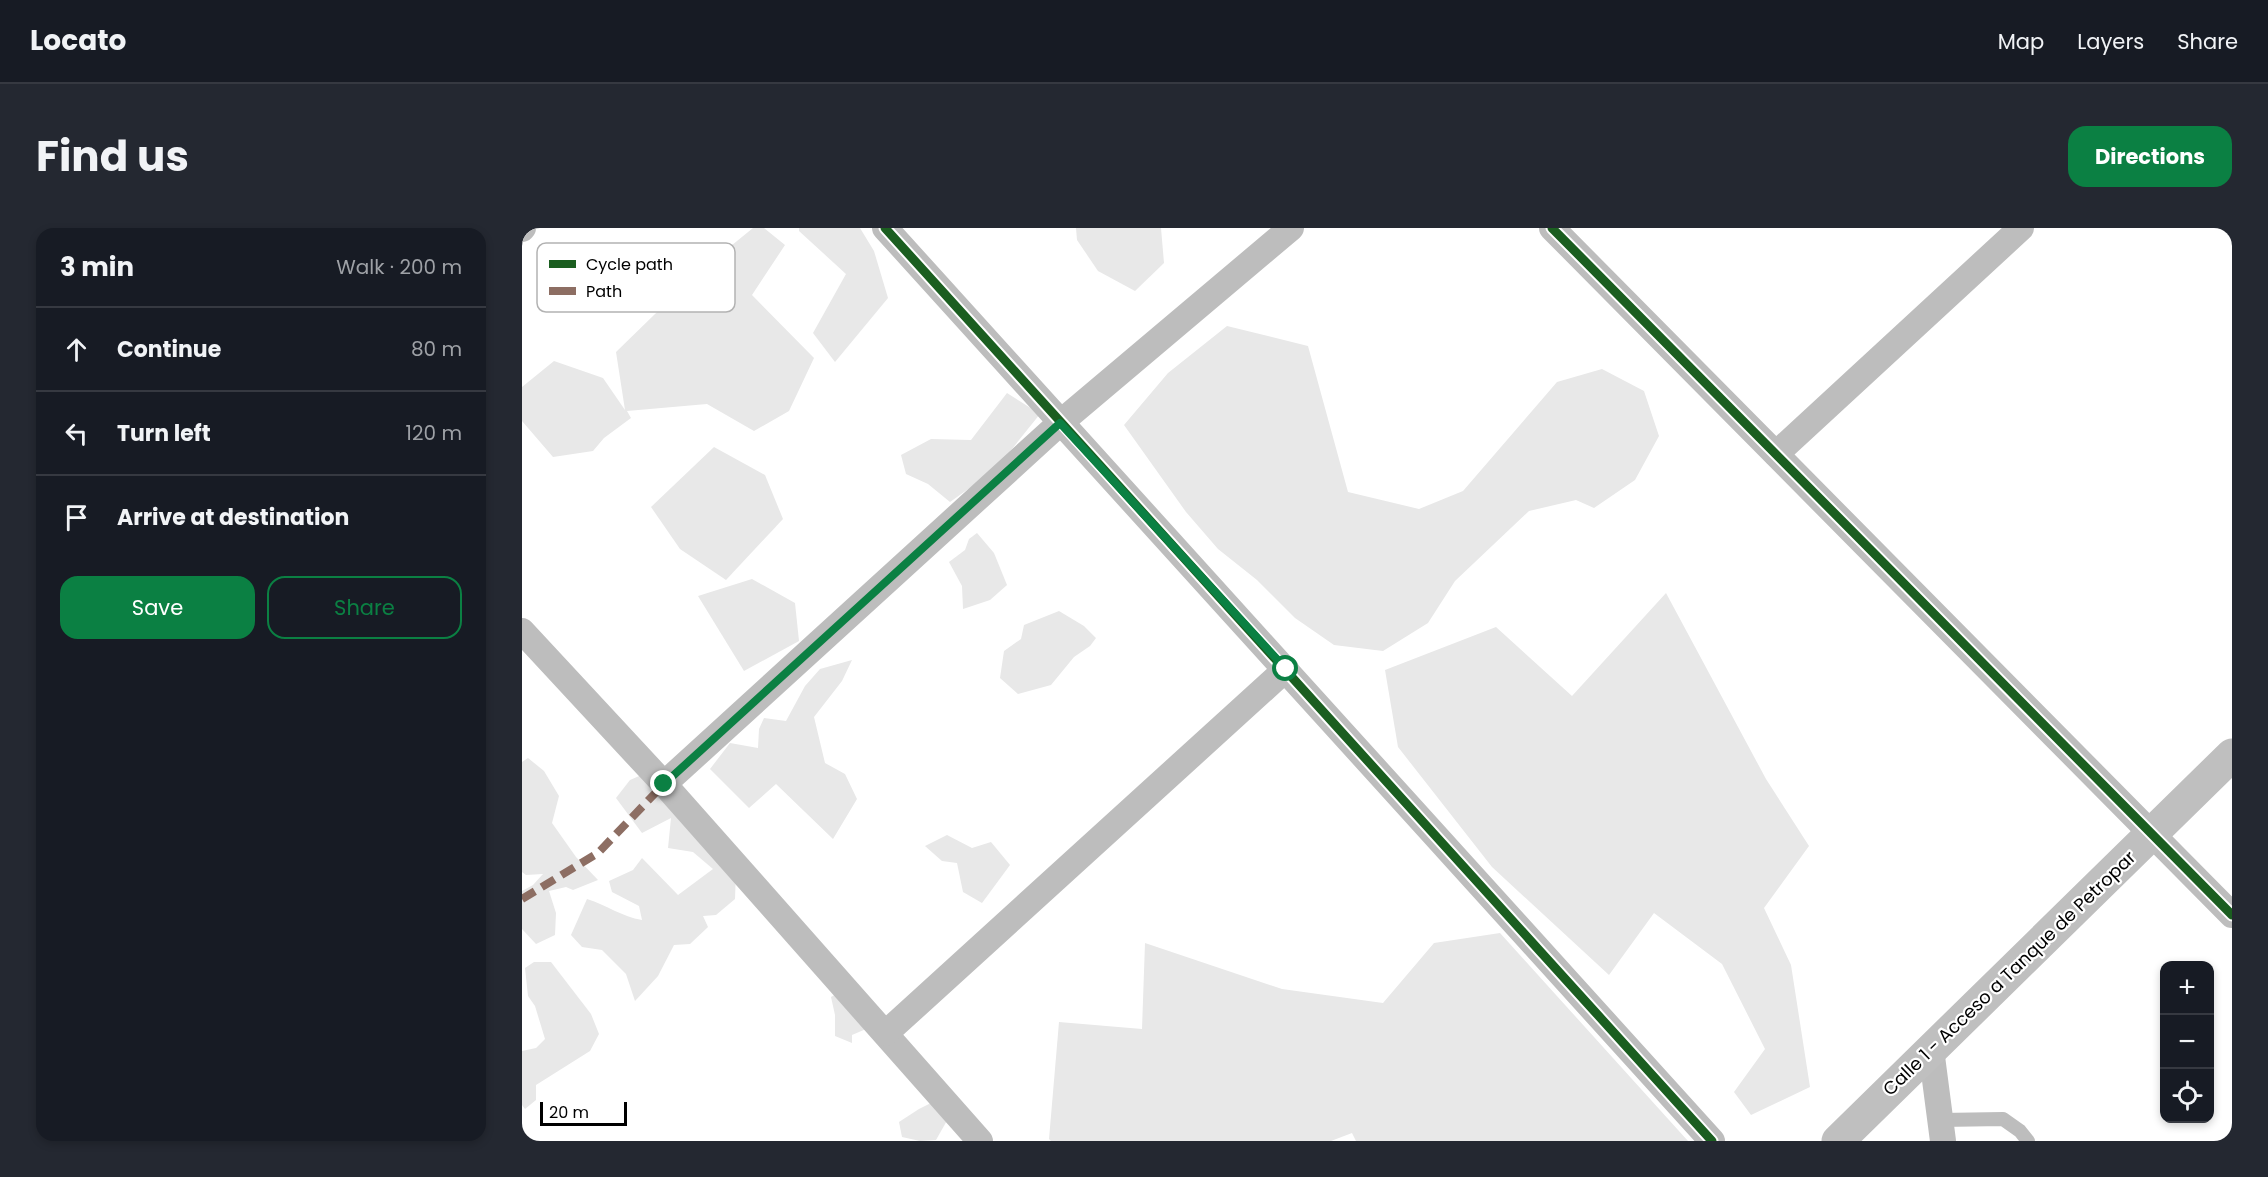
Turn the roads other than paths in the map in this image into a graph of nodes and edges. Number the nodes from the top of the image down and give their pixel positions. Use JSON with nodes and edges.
{"nodes":[{"id":1,"x":885,"y":228,"type":"edge"},
{"id":2,"x":1291,"y":228,"type":"edge"},
{"id":3,"x":1552,"y":228,"type":"edge"},
{"id":4,"x":2021,"y":228,"type":"edge"},
{"id":5,"x":1060,"y":423,"type":"junction"},
{"id":6,"x":1776,"y":454,"type":"junction"},
{"id":7,"x":522,"y":631,"type":"edge"},
{"id":8,"x":1286,"y":669,"type":"junction"},
{"id":9,"x":2232,"y":755,"type":"edge"},
{"id":10,"x":664,"y":784,"type":"junction"},
{"id":11,"x":2151,"y":834,"type":"junction"},
{"id":12,"x":2232,"y":915,"type":"edge"},
{"id":13,"x":886,"y":1033,"type":"junction"},
{"id":14,"x":1931,"y":1049,"type":"junction"},
{"id":15,"x":1942,"y":1131,"type":"edge"},
{"id":16,"x":967,"y":1136,"type":"edge"},
{"id":17,"x":1713,"y":1141,"type":"edge"},
{"id":18,"x":1838,"y":1141,"type":"edge"},
{"id":19,"x":2028,"y":1141,"type":"edge"}],
"edges":[{"from":1,"to":5,"type":"street"},
{"from":2,"to":5,"type":"street"},
{"from":3,"to":6,"type":"street"},
{"from":4,"to":6,"type":"street"},
{"from":5,"to":8,"type":"street"},
{"from":5,"to":10,"type":"street"},
{"from":6,"to":11,"type":"street"},
{"from":7,"to":10,"type":"street"},
{"from":8,"to":13,"type":"street"},
{"from":8,"to":17,"type":"street"},
{"from":9,"to":11,"type":"street","name":"Calle 1 - Acceso a Tanque de Petropar"},
{"from":10,"to":13,"type":"street"},
{"from":11,"to":12,"type":"street"},
{"from":11,"to":14,"type":"street","name":"Calle 1 - Acceso a Tanque de Petropar"},
{"from":13,"to":16,"type":"street"},
{"from":14,"to":15,"type":"street"},
{"from":14,"to":18,"type":"street","name":"Calle 1 - Acceso a Tanque de Petropar"},
{"from":15,"to":19,"type":"lane"}]}
